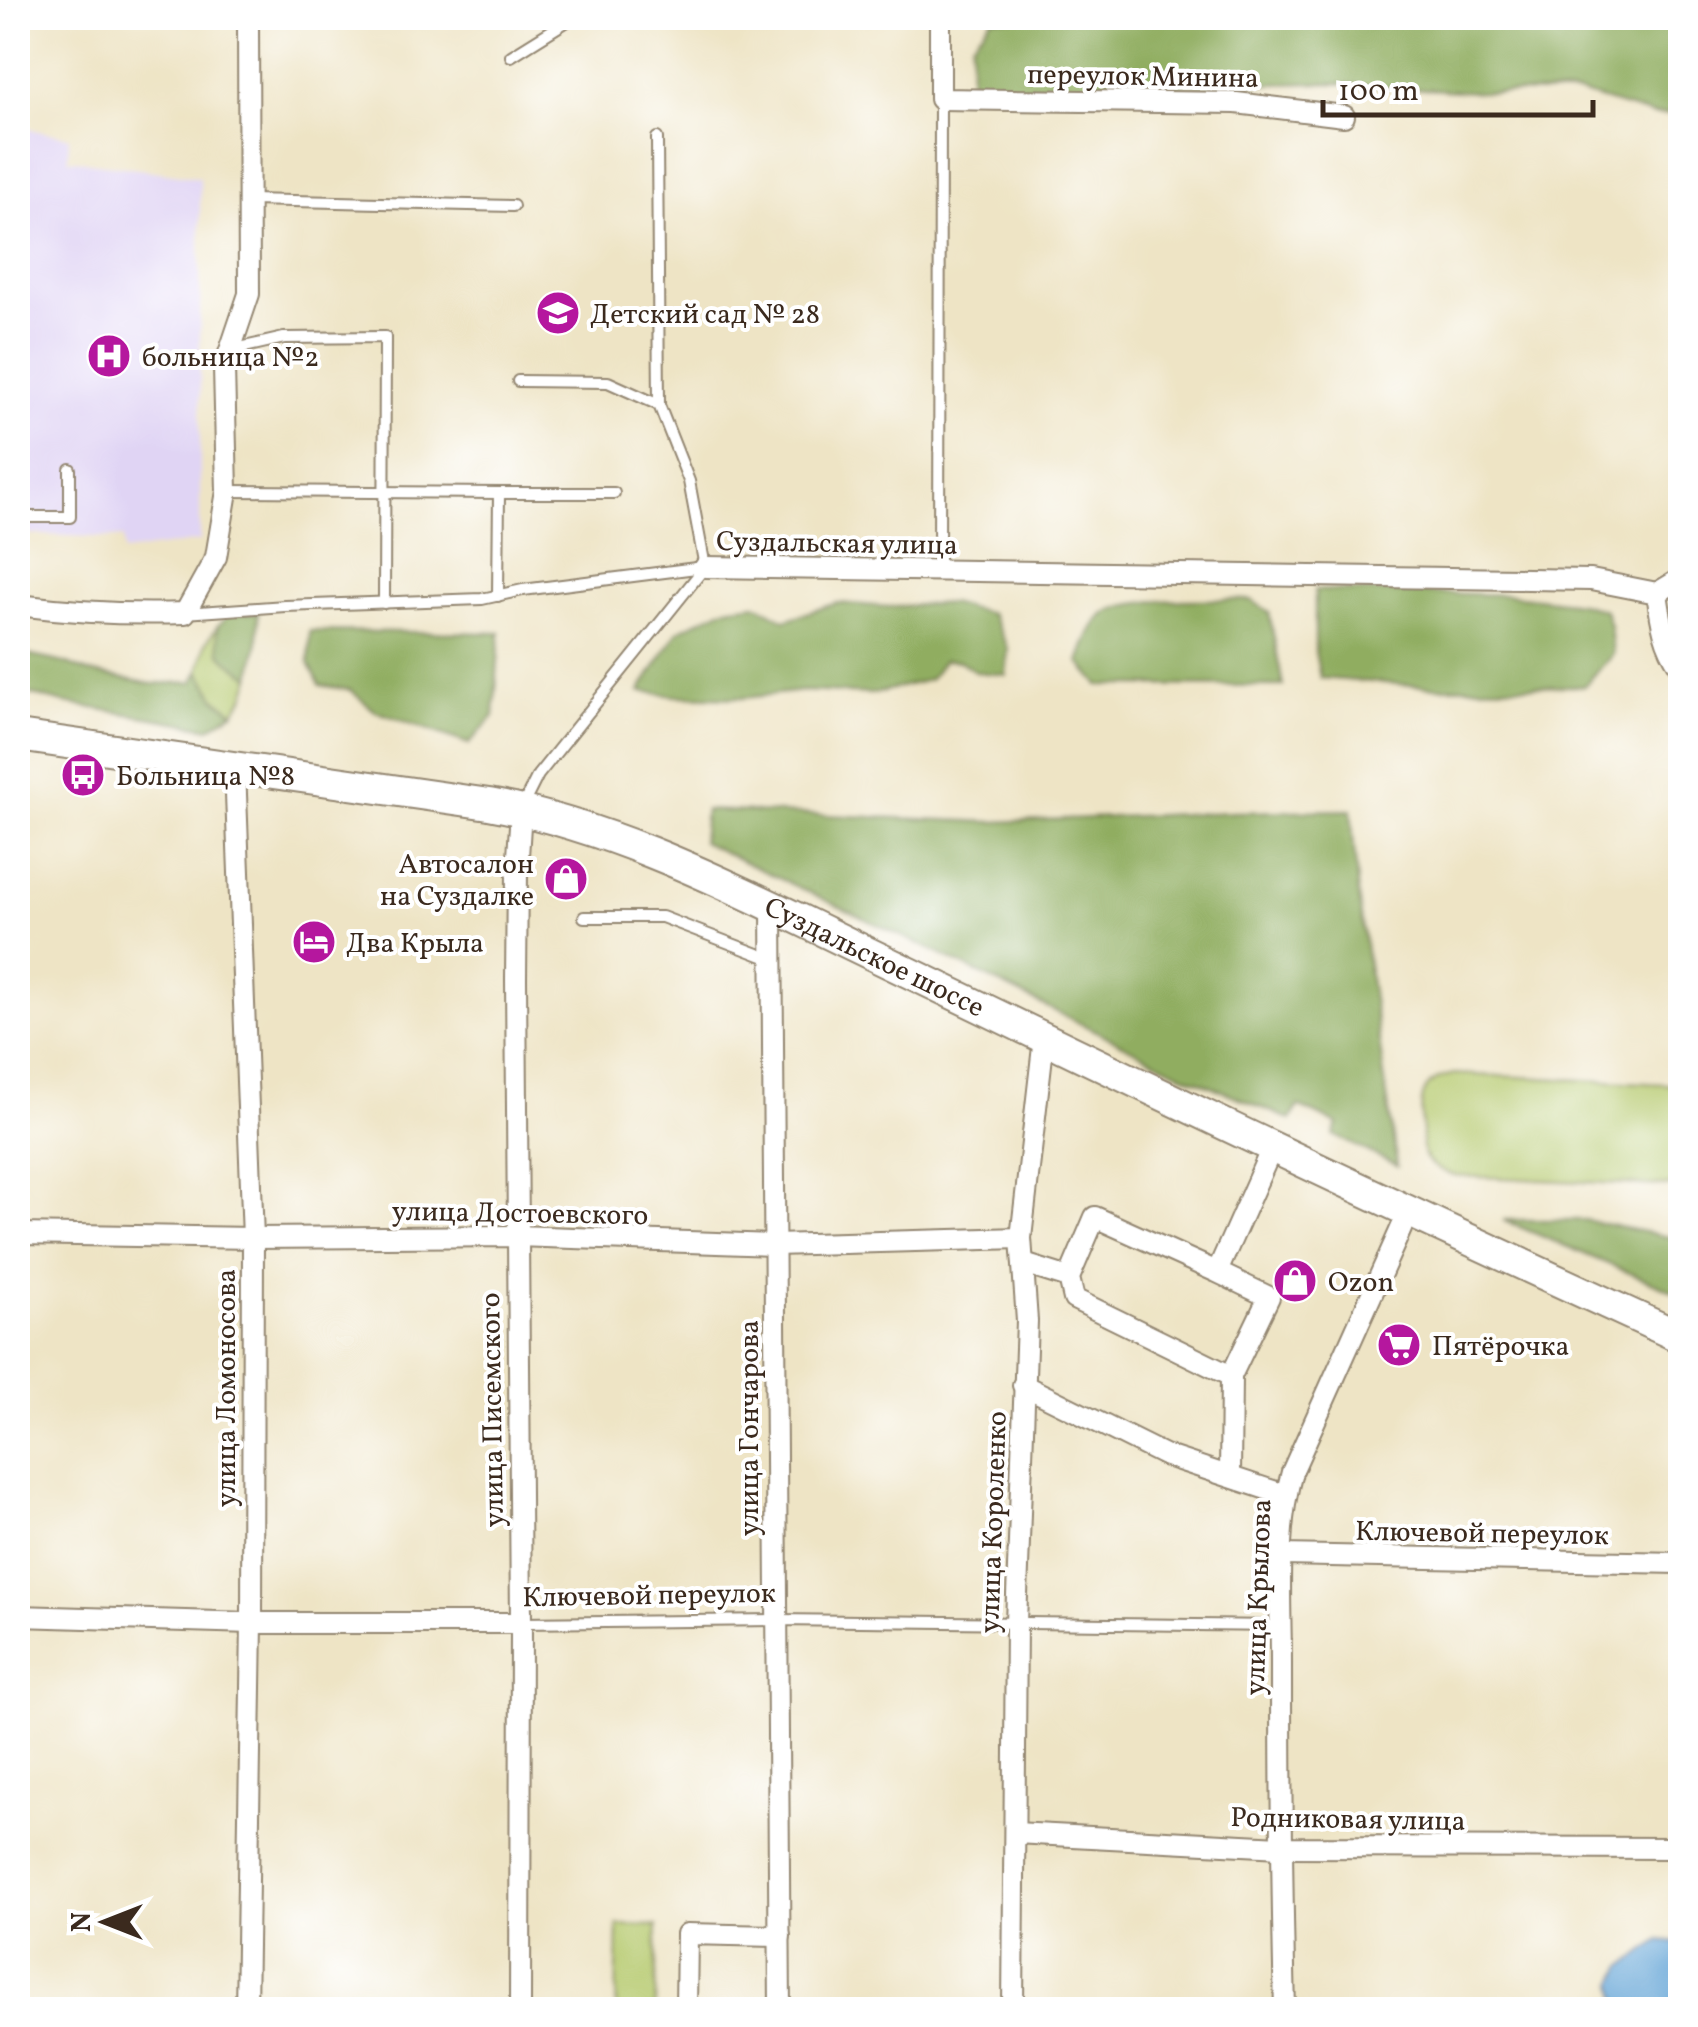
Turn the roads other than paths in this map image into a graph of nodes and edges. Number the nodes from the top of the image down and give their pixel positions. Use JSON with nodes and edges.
{"nodes":[{"id":1,"x":248,"y":18,"type":"edge"},
{"id":2,"x":572,"y":18,"type":"edge"},
{"id":3,"x":940,"y":18,"type":"edge"},
{"id":4,"x":511,"y":56,"type":"dead end"},
{"id":5,"x":940,"y":99,"type":"junction"},
{"id":6,"x":1344,"y":116,"type":"dead end"},
{"id":7,"x":657,"y":138,"type":"dead end"},
{"id":8,"x":249,"y":200,"type":"junction"},
{"id":9,"x":513,"y":206,"type":"dead end"},
{"id":10,"x":230,"y":350,"type":"junction"},
{"id":11,"x":518,"y":381,"type":"dead end"},
{"id":12,"x":658,"y":405,"type":"junction"},
{"id":13,"x":70,"y":469,"type":"dead end"},
{"id":14,"x":227,"y":491,"type":"junction"},
{"id":15,"x":385,"y":492,"type":"junction"},
{"id":16,"x":499,"y":492,"type":"junction"},
{"id":17,"x":614,"y":493,"type":"dead end"},
{"id":18,"x":18,"y":518,"type":"edge"},
{"id":19,"x":705,"y":567,"type":"junction"},
{"id":20,"x":939,"y":571,"type":"junction"},
{"id":21,"x":1680,"y":579,"type":"edge"},
{"id":22,"x":1657,"y":594,"type":"junction"},
{"id":23,"x":498,"y":596,"type":"junction"},
{"id":24,"x":384,"y":603,"type":"junction"},
{"id":25,"x":18,"y":605,"type":"edge"},
{"id":26,"x":185,"y":613,"type":"junction"},
{"id":27,"x":1680,"y":666,"type":"edge"},
{"id":28,"x":18,"y":736,"type":"edge"},
{"id":29,"x":235,"y":768,"type":"junction"},
{"id":30,"x":521,"y":810,"type":"junction"},
{"id":31,"x":772,"y":906,"type":"junction"},
{"id":32,"x":584,"y":916,"type":"dead end"},
{"id":33,"x":772,"y":959,"type":"junction"},
{"id":34,"x":1044,"y":1038,"type":"junction"},
{"id":35,"x":1272,"y":1148,"type":"junction"},
{"id":36,"x":1410,"y":1212,"type":"junction"},
{"id":37,"x":18,"y":1234,"type":"edge"},
{"id":38,"x":516,"y":1236,"type":"junction"},
{"id":39,"x":253,"y":1238,"type":"junction"},
{"id":40,"x":1021,"y":1238,"type":"junction"},
{"id":41,"x":774,"y":1244,"type":"junction"},
{"id":42,"x":1024,"y":1264,"type":"junction"},
{"id":43,"x":1217,"y":1272,"type":"junction"},
{"id":44,"x":1069,"y":1278,"type":"junction"},
{"id":45,"x":1680,"y":1337,"type":"edge"},
{"id":46,"x":1232,"y":1376,"type":"junction"},
{"id":47,"x":1023,"y":1384,"type":"junction"},
{"id":48,"x":1230,"y":1476,"type":"junction"},
{"id":49,"x":1285,"y":1496,"type":"junction"},
{"id":50,"x":1282,"y":1555,"type":"junction"},
{"id":51,"x":1680,"y":1563,"type":"edge"},
{"id":52,"x":18,"y":1616,"type":"edge"},
{"id":53,"x":777,"y":1620,"type":"junction"},
{"id":54,"x":1016,"y":1622,"type":"junction"},
{"id":55,"x":252,"y":1623,"type":"junction"},
{"id":56,"x":521,"y":1623,"type":"junction"},
{"id":57,"x":1281,"y":1626,"type":"junction"},
{"id":58,"x":1015,"y":1834,"type":"junction"},
{"id":59,"x":1281,"y":1847,"type":"junction"},
{"id":60,"x":1680,"y":1848,"type":"edge"},
{"id":61,"x":780,"y":1936,"type":"junction"},
{"id":62,"x":246,"y":2010,"type":"edge"},
{"id":63,"x":520,"y":2010,"type":"edge"},
{"id":64,"x":686,"y":2010,"type":"edge"},
{"id":65,"x":780,"y":2010,"type":"edge"},
{"id":66,"x":1013,"y":2010,"type":"edge"},
{"id":67,"x":1285,"y":2010,"type":"edge"}],
"edges":[{"from":1,"to":8,"type":"street"},
{"from":2,"to":4,"type":"lane"},
{"from":3,"to":5,"type":"street"},
{"from":5,"to":6,"type":"street","name":"переулок Минина"},
{"from":5,"to":20,"type":"lane"},
{"from":7,"to":12,"type":"lane"},
{"from":8,"to":9,"type":"lane"},
{"from":8,"to":10,"type":"street"},
{"from":10,"to":14,"type":"street"},
{"from":10,"to":15,"type":"lane"},
{"from":11,"to":12,"type":"lane"},
{"from":12,"to":19,"type":"lane"},
{"from":13,"to":18,"type":"lane"},
{"from":14,"to":15,"type":"lane"},
{"from":14,"to":26,"type":"street"},
{"from":15,"to":16,"type":"lane"},
{"from":15,"to":24,"type":"lane"},
{"from":16,"to":17,"type":"lane"},
{"from":16,"to":23,"type":"lane"},
{"from":19,"to":20,"type":"street","name":"Суздальская улица"},
{"from":19,"to":23,"type":"lane","name":"Суздальская улица"},
{"from":19,"to":30,"type":"lane"},
{"from":20,"to":22,"type":"street","name":"Суздальская улица"},
{"from":21,"to":22,"type":"street"},
{"from":22,"to":27,"type":"street"},
{"from":23,"to":24,"type":"lane","name":"Суздальская улица"},
{"from":24,"to":26,"type":"lane","name":"Суздальская улица"},
{"from":25,"to":26,"type":"street","name":"Суздальская улица"},
{"from":28,"to":29,"type":"main road","name":"Суздальское шоссе"},
{"from":29,"to":30,"type":"main road","name":"Суздальское шоссе"},
{"from":29,"to":39,"type":"street","name":"улица Ломоносова"},
{"from":30,"to":31,"type":"main road","name":"Суздальское шоссе"},
{"from":30,"to":38,"type":"street","name":"улица Писемского"},
{"from":31,"to":33,"type":"street","name":"улица Гончарова"},
{"from":31,"to":34,"type":"main road","name":"Суздальское шоссе"},
{"from":32,"to":33,"type":"lane"},
{"from":33,"to":41,"type":"street","name":"улица Гончарова"},
{"from":34,"to":35,"type":"main road","name":"Суздальское шоссе"},
{"from":34,"to":40,"type":"street","name":"улица Короленко"},
{"from":35,"to":36,"type":"main road","name":"Суздальское шоссе"},
{"from":35,"to":43,"type":"street"},
{"from":36,"to":45,"type":"main road","name":"Суздальское шоссе"},
{"from":36,"to":49,"type":"street","name":"улица Крылова"},
{"from":37,"to":39,"type":"street","name":"улица Достоевского"},
{"from":38,"to":39,"type":"street","name":"улица Достоевского"},
{"from":38,"to":41,"type":"street","name":"улица Достоевского"},
{"from":38,"to":56,"type":"street","name":"улица Писемского"},
{"from":39,"to":55,"type":"street","name":"улица Ломоносова"},
{"from":40,"to":41,"type":"street","name":"улица Достоевского"},
{"from":40,"to":42,"type":"street","name":"улица Короленко"},
{"from":41,"to":53,"type":"street","name":"улица Гончарова"},
{"from":42,"to":44,"type":"street"},
{"from":42,"to":47,"type":"street","name":"улица Короленко"},
{"from":43,"to":44,"type":"street"},
{"from":43,"to":46,"type":"street"},
{"from":44,"to":46,"type":"street"},
{"from":46,"to":48,"type":"street"},
{"from":47,"to":48,"type":"street"},
{"from":47,"to":54,"type":"street","name":"улица Короленко"},
{"from":48,"to":49,"type":"street"},
{"from":49,"to":50,"type":"street","name":"улица Крылова"},
{"from":50,"to":51,"type":"street","name":"Ключевой переулок"},
{"from":50,"to":57,"type":"street","name":"улица Крылова"},
{"from":52,"to":55,"type":"street","name":"Ключевой переулок"},
{"from":53,"to":54,"type":"lane","name":"Ключевой переулок"},
{"from":53,"to":56,"type":"lane","name":"Ключевой переулок"},
{"from":53,"to":61,"type":"street","name":"улица Гончарова"},
{"from":54,"to":57,"type":"lane","name":"Ключевой переулок"},
{"from":54,"to":58,"type":"street","name":"улица Короленко"},
{"from":55,"to":56,"type":"street","name":"Ключевой переулок"},
{"from":55,"to":62,"type":"street","name":"улица Ломоносова"},
{"from":56,"to":63,"type":"street","name":"улица Писемского"},
{"from":57,"to":59,"type":"street","name":"улица Крылова"},
{"from":58,"to":59,"type":"street","name":"Родниковая улица"},
{"from":58,"to":66,"type":"street","name":"улица Короленко"},
{"from":59,"to":60,"type":"street","name":"Родниковая улица"},
{"from":59,"to":67,"type":"street","name":"улица Крылова"},
{"from":61,"to":64,"type":"street"},
{"from":61,"to":65,"type":"street","name":"улица Гончарова"}]}
